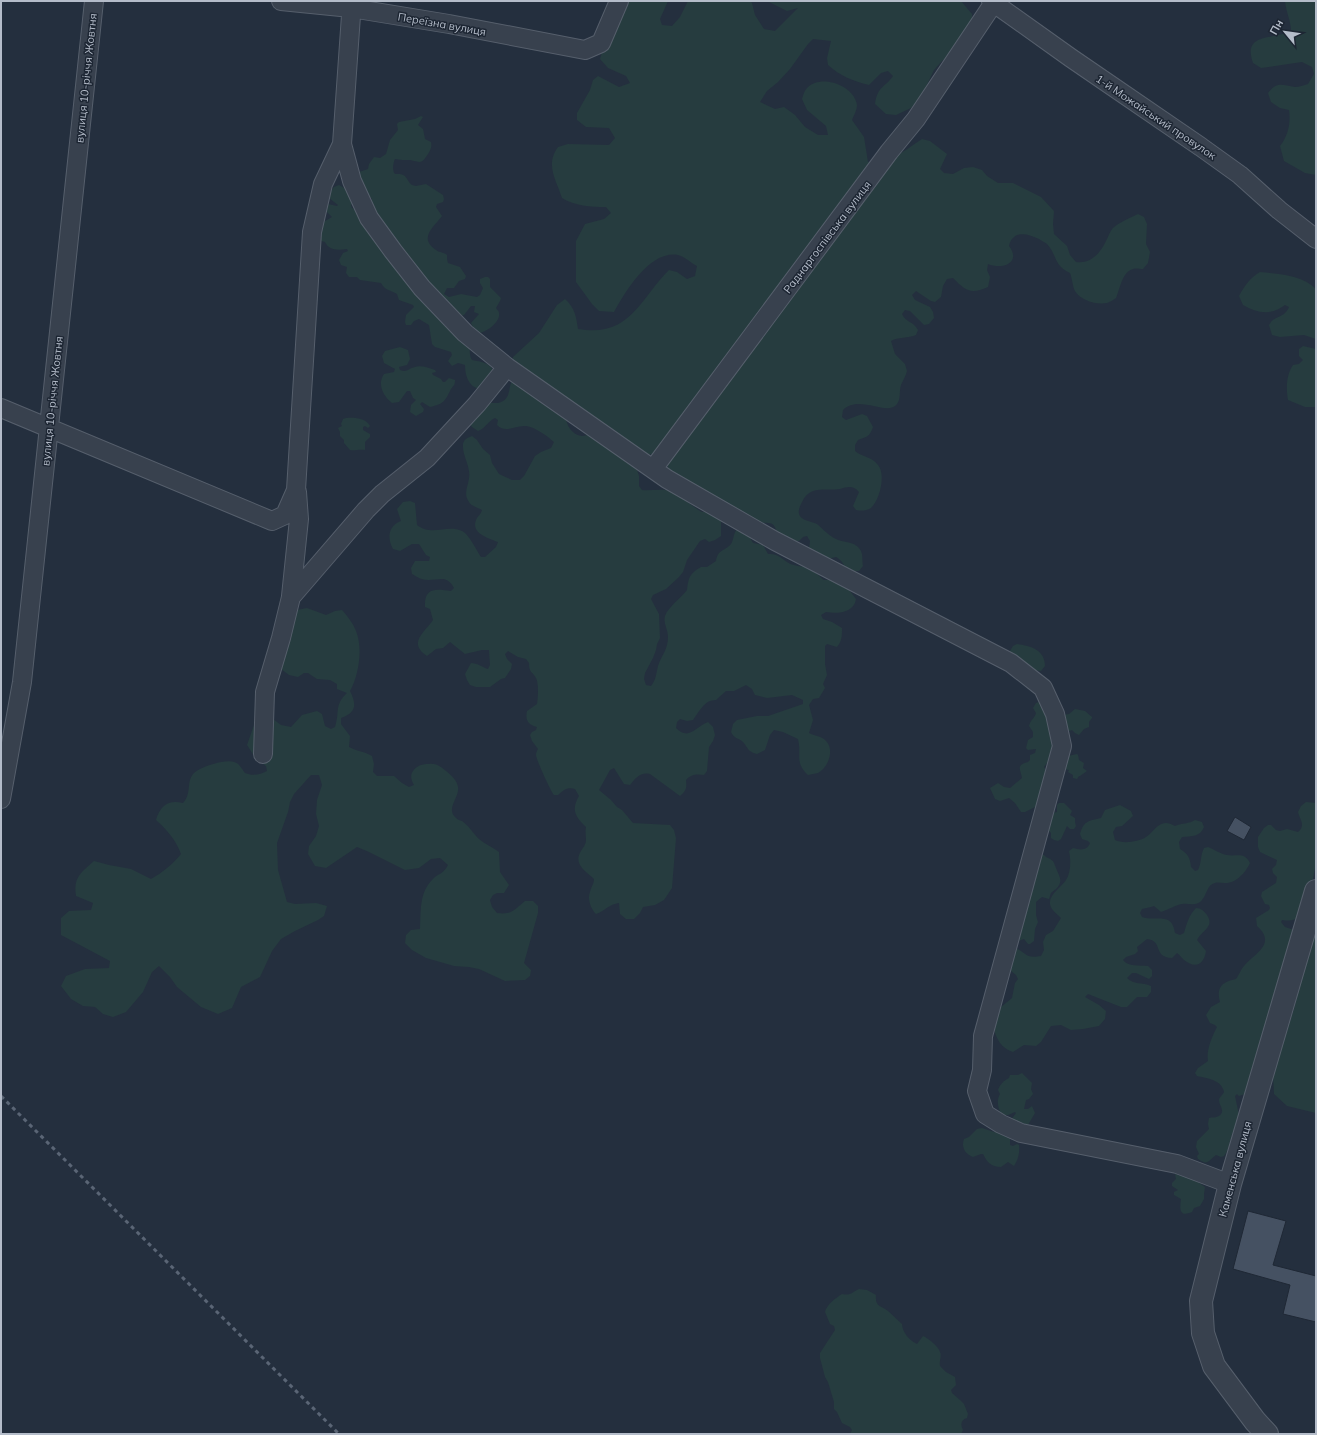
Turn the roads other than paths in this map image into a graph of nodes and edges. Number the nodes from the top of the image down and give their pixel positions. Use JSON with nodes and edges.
{"nodes":[{"id":1,"x":94,"y":1,"type":"edge"},
{"id":2,"x":281,"y":1,"type":"edge"},
{"id":3,"x":618,"y":1,"type":"edge"},
{"id":4,"x":993,"y":2,"type":"edge"},
{"id":5,"x":351,"y":4,"type":"edge"},
{"id":6,"x":342,"y":144,"type":"junction"},
{"id":7,"x":1316,"y":239,"type":"edge"},
{"id":8,"x":507,"y":367,"type":"junction"},
{"id":9,"x":1,"y":408,"type":"edge"},
{"id":10,"x":49,"y":428,"type":"junction"},
{"id":11,"x":653,"y":469,"type":"junction"},
{"id":12,"x":296,"y":490,"type":"junction"},
{"id":13,"x":291,"y":597,"type":"junction"},
{"id":14,"x":262,"y":754,"type":"dead end"},
{"id":15,"x":1,"y":799,"type":"edge"},
{"id":16,"x":1316,"y":892,"type":"edge"},
{"id":17,"x":1230,"y":1184,"type":"junction"},
{"id":18,"x":1268,"y":1434,"type":"edge"}],
"edges":[{"from":1,"to":10,"type":"street","name":"вулиця 10-річчя Жовтня"},
{"from":2,"to":5,"type":"street","name":"Переїзна вулиця"},
{"from":3,"to":5,"type":"street","name":"Переїзна вулиця"},
{"from":4,"to":7,"type":"street","name":"1-й Можайський провулок"},
{"from":4,"to":11,"type":"street","name":"Раднаргоспівська вулиця"},
{"from":5,"to":6,"type":"street"},
{"from":6,"to":8,"type":"street"},
{"from":6,"to":12,"type":"street"},
{"from":8,"to":11,"type":"street"},
{"from":8,"to":13,"type":"street"},
{"from":9,"to":10,"type":"street"},
{"from":10,"to":12,"type":"street"},
{"from":10,"to":15,"type":"street","name":"вулиця 10-річчя Жовтня"},
{"from":11,"to":17,"type":"street"},
{"from":12,"to":13,"type":"street"},
{"from":13,"to":14,"type":"street"},
{"from":16,"to":17,"type":"street","name":"Каменська вулиця"},
{"from":17,"to":18,"type":"street","name":"Каменська вулиця"}]}
